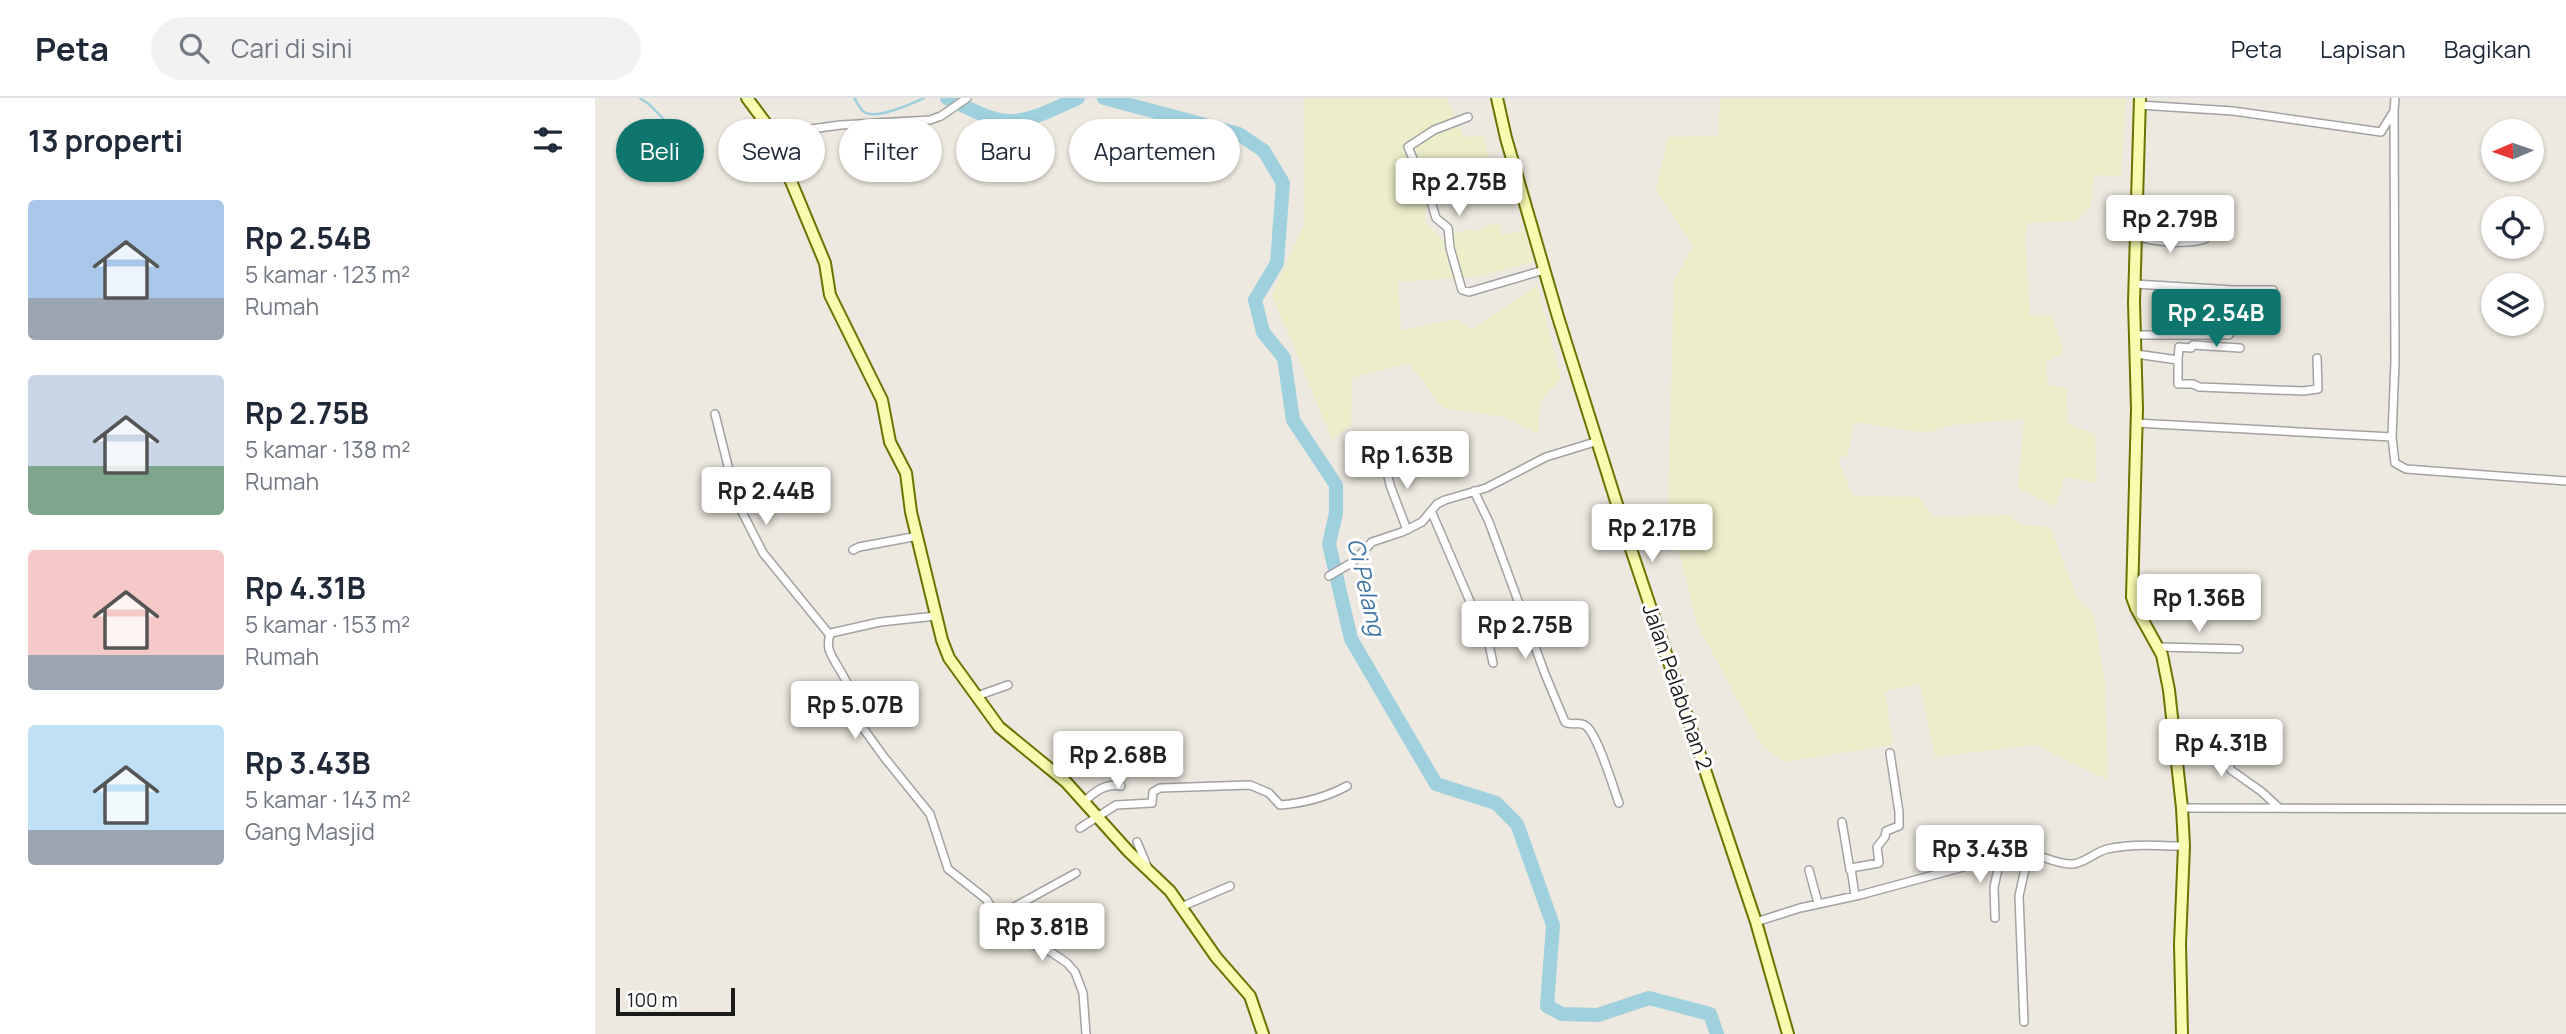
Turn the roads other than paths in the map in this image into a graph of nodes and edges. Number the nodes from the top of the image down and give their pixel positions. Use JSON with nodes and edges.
{"nodes":[{"id":1,"x":747,"y":98,"type":"edge"},
{"id":2,"x":967,"y":98,"type":"edge"},
{"id":3,"x":1497,"y":98,"type":"edge"},
{"id":4,"x":2395,"y":98,"type":"edge"},
{"id":5,"x":2139,"y":101,"type":"edge"},
{"id":6,"x":2394,"y":111,"type":"junction"},
{"id":7,"x":1468,"y":117,"type":"dead end"},
{"id":8,"x":763,"y":119,"type":"edge"},
{"id":9,"x":825,"y":127,"type":"edge"},
{"id":10,"x":791,"y":182,"type":"edge"},
{"id":11,"x":2136,"y":236,"type":"junction"},
{"id":12,"x":2205,"y":239,"type":"dead end"},
{"id":13,"x":1544,"y":270,"type":"junction"},
{"id":14,"x":2135,"y":284,"type":"junction"},
{"id":15,"x":2233,"y":290,"type":"junction"},
{"id":16,"x":2273,"y":290,"type":"dead end"},
{"id":17,"x":2135,"y":335,"type":"junction"},
{"id":18,"x":2240,"y":348,"type":"dead end"},
{"id":19,"x":2136,"y":355,"type":"junction"},
{"id":20,"x":2317,"y":358,"type":"dead end"},
{"id":21,"x":2178,"y":360,"type":"junction"},
{"id":22,"x":715,"y":414,"type":"dead end"},
{"id":23,"x":2136,"y":423,"type":"junction"},
{"id":24,"x":2392,"y":438,"type":"junction"},
{"id":25,"x":1598,"y":442,"type":"junction"},
{"id":26,"x":1384,"y":459,"type":"dead end"},
{"id":27,"x":2566,"y":481,"type":"edge"},
{"id":28,"x":1474,"y":491,"type":"junction"},
{"id":29,"x":1432,"y":513,"type":"junction"},
{"id":30,"x":1407,"y":530,"type":"junction"},
{"id":31,"x":918,"y":536,"type":"junction"},
{"id":32,"x":853,"y":550,"type":"dead end"},
{"id":33,"x":1329,"y":576,"type":"dead end"},
{"id":34,"x":1472,"y":606,"type":"dead end"},
{"id":35,"x":936,"y":615,"type":"junction"},
{"id":36,"x":1526,"y":621,"type":"junction"},
{"id":37,"x":829,"y":634,"type":"junction"},
{"id":38,"x":2159,"y":647,"type":"junction"},
{"id":39,"x":2239,"y":649,"type":"dead end"},
{"id":40,"x":1493,"y":663,"type":"dead end"},
{"id":41,"x":1008,"y":685,"type":"dead end"},
{"id":42,"x":977,"y":696,"type":"junction"},
{"id":43,"x":2174,"y":743,"type":"junction"},
{"id":44,"x":1891,"y":753,"type":"dead end"},
{"id":45,"x":1121,"y":786,"type":"dead end"},
{"id":46,"x":1347,"y":786,"type":"dead end"},
{"id":47,"x":1084,"y":802,"type":"junction"},
{"id":48,"x":1619,"y":803,"type":"dead end"},
{"id":49,"x":2182,"y":808,"type":"junction"},
{"id":50,"x":2279,"y":808,"type":"junction"},
{"id":51,"x":2566,"y":808,"type":"edge"},
{"id":52,"x":1097,"y":816,"type":"junction"},
{"id":53,"x":1842,"y":822,"type":"dead end"},
{"id":54,"x":1080,"y":828,"type":"dead end"},
{"id":55,"x":1137,"y":842,"type":"dead end"},
{"id":56,"x":2184,"y":846,"type":"junction"},
{"id":57,"x":2029,"y":851,"type":"junction"},
{"id":58,"x":2000,"y":856,"type":"junction"},
{"id":59,"x":1149,"y":870,"type":"junction"},
{"id":60,"x":1809,"y":870,"type":"dead end"},
{"id":61,"x":1850,"y":870,"type":"junction"},
{"id":62,"x":1076,"y":873,"type":"dead end"},
{"id":63,"x":1230,"y":886,"type":"dead end"},
{"id":64,"x":1855,"y":896,"type":"junction"},
{"id":65,"x":1818,"y":904,"type":"junction"},
{"id":66,"x":1181,"y":907,"type":"junction"},
{"id":67,"x":995,"y":914,"type":"junction"},
{"id":68,"x":1995,"y":918,"type":"dead end"},
{"id":69,"x":1756,"y":922,"type":"junction"},
{"id":70,"x":2024,"y":1022,"type":"dead end"},
{"id":71,"x":1086,"y":1034,"type":"edge"},
{"id":72,"x":1263,"y":1034,"type":"edge"},
{"id":73,"x":1788,"y":1034,"type":"edge"},
{"id":74,"x":2182,"y":1034,"type":"edge"}],
"edges":[{"from":1,"to":8,"type":"street"},
{"from":2,"to":9,"type":"street"},
{"from":3,"to":13,"type":"street","name":"Jalan Pelabuhan 2"},
{"from":4,"to":6,"type":"street"},
{"from":5,"to":6,"type":"street"},
{"from":5,"to":11,"type":"street"},
{"from":6,"to":24,"type":"street"},
{"from":7,"to":13,"type":"street"},
{"from":10,"to":31,"type":"street"},
{"from":11,"to":12,"type":"street"},
{"from":11,"to":14,"type":"street"},
{"from":13,"to":25,"type":"street","name":"Jalan Pelabuhan 2"},
{"from":14,"to":15,"type":"street"},
{"from":14,"to":17,"type":"street"},
{"from":15,"to":16,"type":"street"},
{"from":15,"to":17,"type":"street"},
{"from":17,"to":19,"type":"street"},
{"from":18,"to":21,"type":"street"},
{"from":19,"to":21,"type":"street"},
{"from":19,"to":23,"type":"street"},
{"from":20,"to":21,"type":"street"},
{"from":22,"to":37,"type":"street"},
{"from":23,"to":24,"type":"street"},
{"from":23,"to":38,"type":"street"},
{"from":24,"to":27,"type":"street"},
{"from":25,"to":28,"type":"street"},
{"from":25,"to":69,"type":"street","name":"Jalan Pelabuhan 2"},
{"from":26,"to":30,"type":"street"},
{"from":28,"to":29,"type":"street"},
{"from":28,"to":36,"type":"street"},
{"from":29,"to":30,"type":"street"},
{"from":29,"to":34,"type":"street"},
{"from":30,"to":33,"type":"street"},
{"from":31,"to":32,"type":"street"},
{"from":31,"to":35,"type":"street"},
{"from":35,"to":37,"type":"street"},
{"from":35,"to":42,"type":"street"},
{"from":36,"to":40,"type":"street"},
{"from":36,"to":48,"type":"street"},
{"from":37,"to":67,"type":"street"},
{"from":38,"to":39,"type":"street"},
{"from":38,"to":43,"type":"street"},
{"from":41,"to":42,"type":"street"},
{"from":42,"to":47,"type":"street"},
{"from":43,"to":49,"type":"street"},
{"from":43,"to":50,"type":"street"},
{"from":44,"to":61,"type":"street"},
{"from":45,"to":47,"type":"street"},
{"from":46,"to":52,"type":"street"},
{"from":47,"to":52,"type":"street"},
{"from":49,"to":50,"type":"street"},
{"from":49,"to":56,"type":"street"},
{"from":50,"to":51,"type":"street"},
{"from":52,"to":54,"type":"street"},
{"from":52,"to":59,"type":"street"},
{"from":53,"to":61,"type":"street"},
{"from":55,"to":59,"type":"street"},
{"from":56,"to":57,"type":"street"},
{"from":56,"to":74,"type":"street"},
{"from":57,"to":58,"type":"street"},
{"from":57,"to":70,"type":"street"},
{"from":58,"to":64,"type":"street"},
{"from":58,"to":68,"type":"street"},
{"from":59,"to":66,"type":"street"},
{"from":60,"to":65,"type":"street"},
{"from":61,"to":64,"type":"street"},
{"from":62,"to":67,"type":"street"},
{"from":63,"to":66,"type":"street"},
{"from":64,"to":65,"type":"street"},
{"from":65,"to":69,"type":"street"},
{"from":66,"to":72,"type":"street"},
{"from":67,"to":71,"type":"street"},
{"from":69,"to":73,"type":"street","name":"Jalan Pelabuhan 2"}]}
